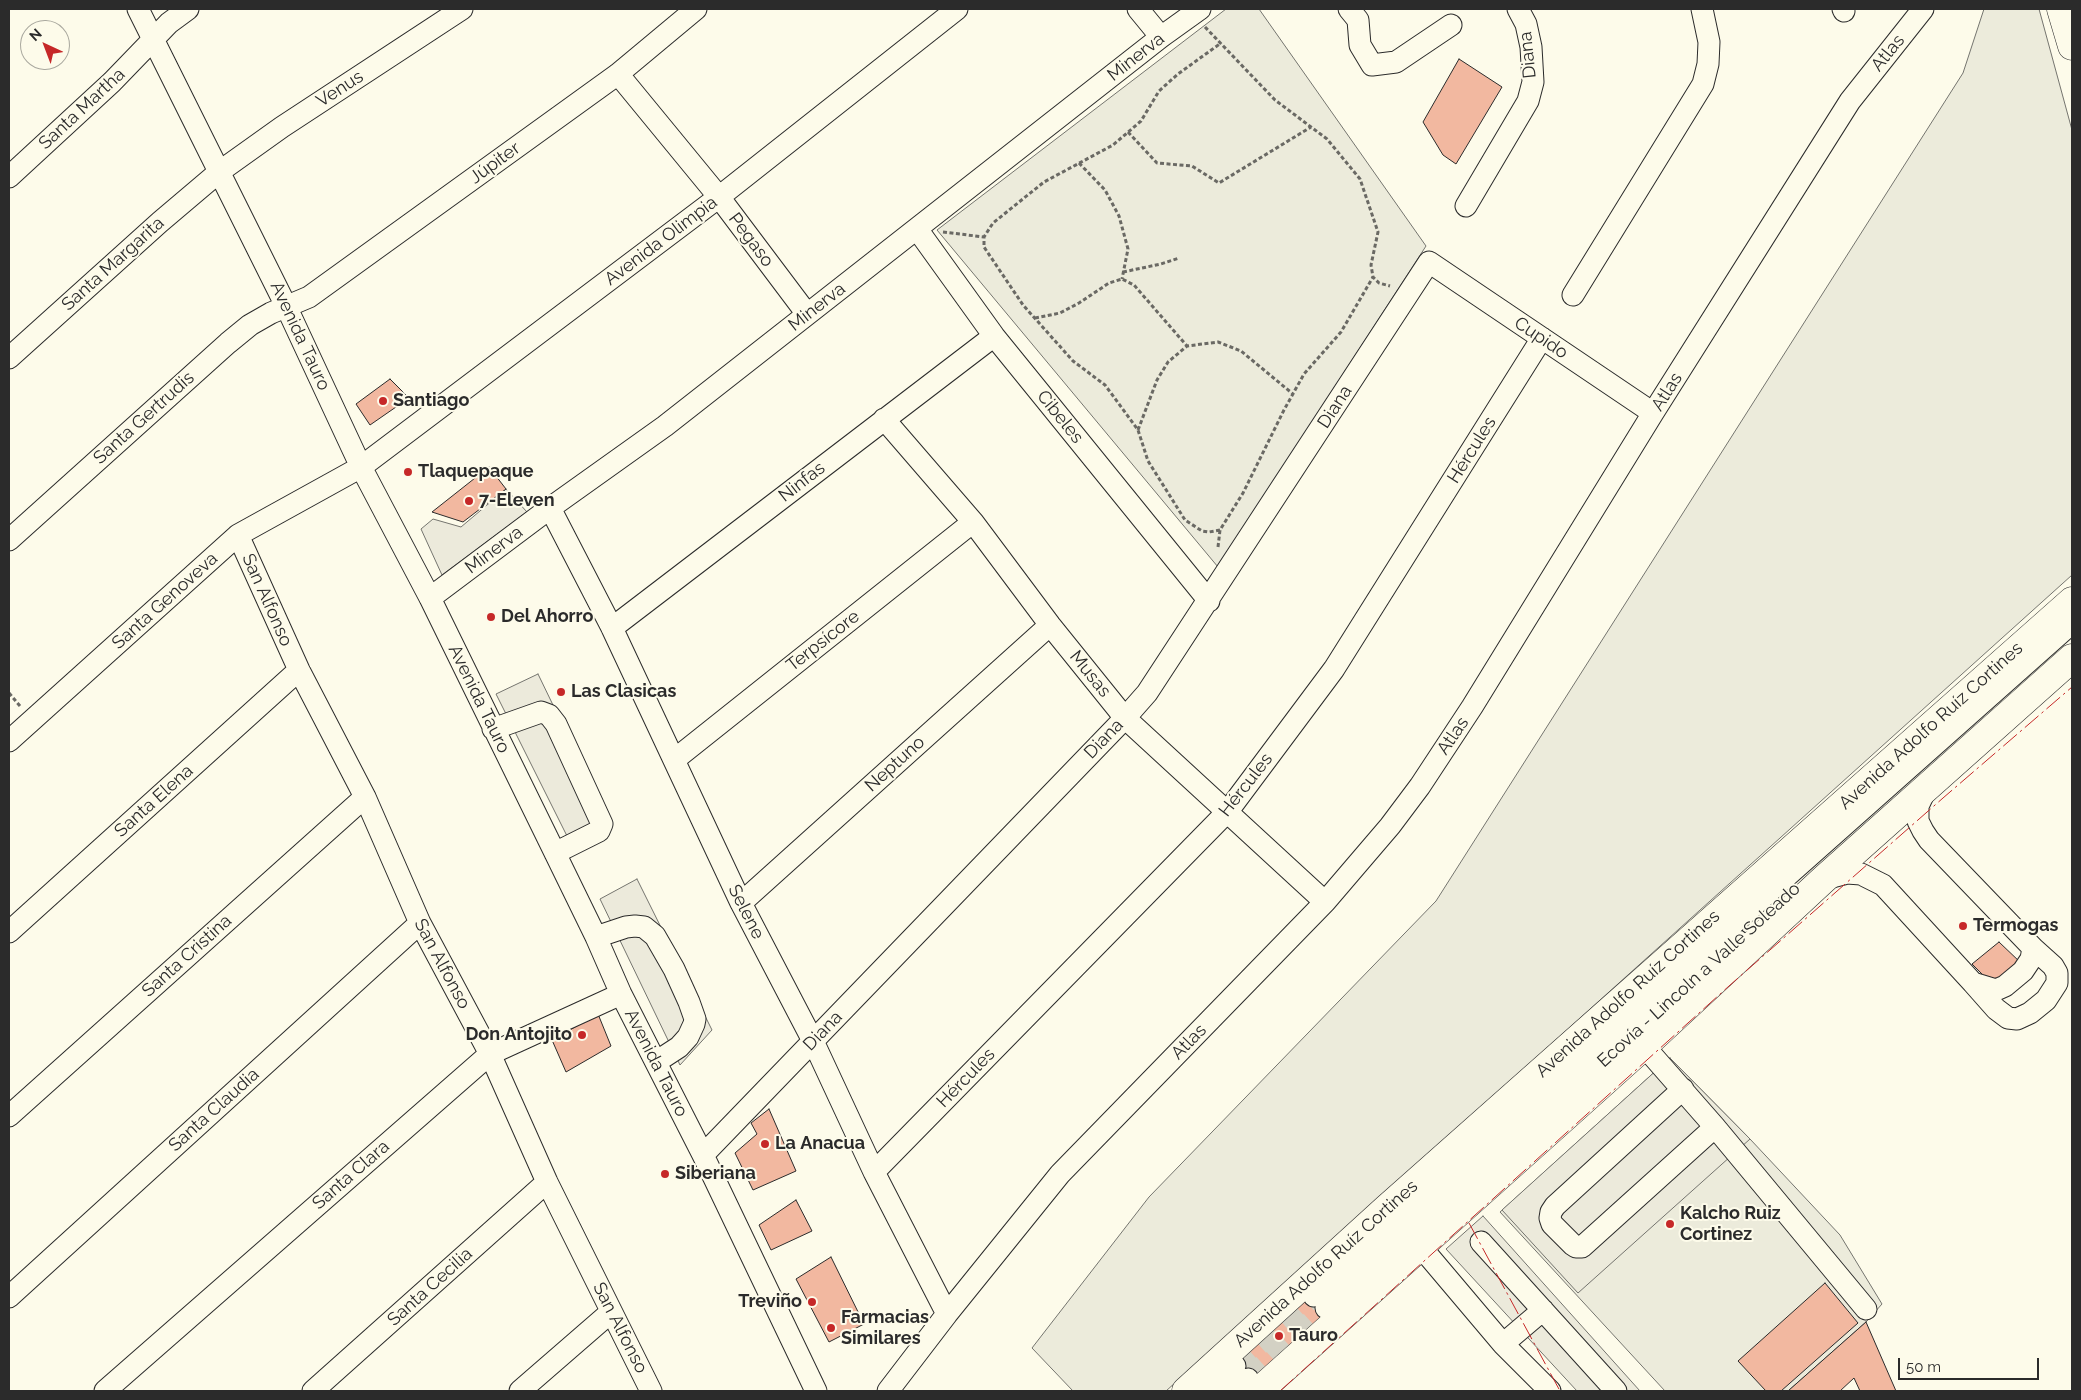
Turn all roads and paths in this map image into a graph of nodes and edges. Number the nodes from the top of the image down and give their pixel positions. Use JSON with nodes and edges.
{"nodes":[{"id":1,"x":138,"y":9,"type":"edge"},
{"id":2,"x":188,"y":9,"type":"edge"},
{"id":3,"x":462,"y":9,"type":"edge"},
{"id":4,"x":696,"y":9,"type":"edge"},
{"id":5,"x":956,"y":9,"type":"edge"},
{"id":6,"x":1138,"y":9,"type":"edge"},
{"id":7,"x":1349,"y":9,"type":"edge"},
{"id":8,"x":1518,"y":9,"type":"edge"},
{"id":9,"x":1702,"y":9,"type":"edge"},
{"id":10,"x":1923,"y":9,"type":"edge"},
{"id":11,"x":2060,"y":9,"type":"edge"},
{"id":12,"x":1194,"y":11,"type":"edge"},
{"id":13,"x":1452,"y":25,"type":"dead end"},
{"id":14,"x":1161,"y":37,"type":"junction"},
{"id":15,"x":154,"y":40,"type":"junction"},
{"id":16,"x":1221,"y":43,"type":"junction"},
{"id":17,"x":2072,"y":46,"type":"edge"},
{"id":18,"x":618,"y":74,"type":"junction"},
{"id":19,"x":1311,"y":127,"type":"junction"},
{"id":20,"x":1128,"y":132,"type":"junction"},
{"id":21,"x":1079,"y":163,"type":"junction"},
{"id":22,"x":219,"y":172,"type":"junction"},
{"id":23,"x":9,"y":177,"type":"edge"},
{"id":24,"x":718,"y":197,"type":"junction"},
{"id":25,"x":1466,"y":206,"type":"dead end"},
{"id":26,"x":917,"y":229,"type":"junction"},
{"id":27,"x":984,"y":237,"type":"junction"},
{"id":28,"x":1179,"y":258,"type":"dead end"},
{"id":29,"x":1429,"y":262,"type":"joint"},
{"id":30,"x":1123,"y":272,"type":"junction"},
{"id":31,"x":1373,"y":278,"type":"junction"},
{"id":32,"x":1122,"y":279,"type":"junction"},
{"id":33,"x":1410,"y":292,"type":"junction"},
{"id":34,"x":1573,"y":295,"type":"dead end"},
{"id":35,"x":286,"y":306,"type":"junction"},
{"id":36,"x":807,"y":314,"type":"junction"},
{"id":37,"x":1035,"y":318,"type":"junction"},
{"id":38,"x":994,"y":336,"type":"junction"},
{"id":39,"x":1542,"y":338,"type":"junction"},
{"id":40,"x":1187,"y":346,"type":"junction"},
{"id":41,"x":9,"y":358,"type":"edge"},
{"id":42,"x":1293,"y":394,"type":"junction"},
{"id":43,"x":1653,"y":413,"type":"junction"},
{"id":44,"x":884,"y":419,"type":"junction"},
{"id":45,"x":1138,"y":430,"type":"junction"},
{"id":46,"x":361,"y":467,"type":"junction"},
{"id":47,"x":550,"y":508,"type":"junction"},
{"id":48,"x":973,"y":522,"type":"junction"},
{"id":49,"x":1220,"y":530,"type":"junction"},
{"id":50,"x":238,"y":536,"type":"junction"},
{"id":51,"x":9,"y":540,"type":"edge"},
{"id":52,"x":1217,"y":555,"type":"dead end"},
{"id":53,"x":430,"y":598,"type":"junction"},
{"id":54,"x":1209,"y":600,"type":"junction"},
{"id":55,"x":2072,"y":601,"type":"edge"},
{"id":56,"x":2072,"y":623,"type":"edge"},
{"id":57,"x":1050,"y":625,"type":"junction"},
{"id":58,"x":612,"y":628,"type":"junction"},
{"id":59,"x":2072,"y":643,"type":"edge"},
{"id":60,"x":2072,"y":658,"type":"edge"},
{"id":61,"x":299,"y":670,"type":"junction"},
{"id":62,"x":1126,"y":718,"type":"junction"},
{"id":63,"x":493,"y":729,"type":"junction"},
{"id":64,"x":9,"y":740,"type":"edge"},
{"id":65,"x":674,"y":760,"type":"junction"},
{"id":66,"x":1927,"y":787,"type":"junction"},
{"id":67,"x":365,"y":797,"type":"junction"},
{"id":68,"x":1228,"y":811,"type":"junction"},
{"id":69,"x":555,"y":853,"type":"junction"},
{"id":70,"x":1824,"y":879,"type":"junction"},
{"id":71,"x":1325,"y":902,"type":"junction"},
{"id":72,"x":741,"y":903,"type":"junction"},
{"id":73,"x":420,"y":923,"type":"junction"},
{"id":74,"x":9,"y":932,"type":"edge"},
{"id":75,"x":596,"y":937,"type":"junction"},
{"id":76,"x":2033,"y":948,"type":"junction"},
{"id":77,"x":1973,"y":983,"type":"junction"},
{"id":78,"x":621,"y":994,"type":"junction"},
{"id":79,"x":813,"y":1041,"type":"junction"},
{"id":80,"x":1644,"y":1046,"type":"junction"},
{"id":81,"x":490,"y":1054,"type":"junction"},
{"id":82,"x":656,"y":1062,"type":"junction"},
{"id":83,"x":1683,"y":1089,"type":"junction"},
{"id":84,"x":9,"y":1116,"type":"edge"},
{"id":85,"x":1715,"y":1127,"type":"junction"},
{"id":86,"x":703,"y":1155,"type":"junction"},
{"id":87,"x":874,"y":1172,"type":"junction"},
{"id":88,"x":548,"y":1182,"type":"junction"},
{"id":89,"x":1404,"y":1227,"type":"junction"},
{"id":90,"x":1481,"y":1242,"type":"dead end"},
{"id":91,"x":11,"y":1289,"type":"edge"},
{"id":92,"x":1320,"y":1302,"type":"tunnel mouth"},
{"id":93,"x":1866,"y":1309,"type":"dead end"},
{"id":94,"x":1543,"y":1310,"type":"junction"},
{"id":95,"x":611,"y":1312,"type":"junction"},
{"id":96,"x":947,"y":1314,"type":"junction"},
{"id":97,"x":1503,"y":1344,"type":"junction"},
{"id":98,"x":1244,"y":1382,"type":"edge"},
{"id":99,"x":105,"y":1391,"type":"edge"},
{"id":100,"x":313,"y":1391,"type":"edge"},
{"id":101,"x":520,"y":1391,"type":"edge"},
{"id":102,"x":651,"y":1391,"type":"edge"},
{"id":103,"x":816,"y":1391,"type":"edge"},
{"id":104,"x":888,"y":1391,"type":"edge"},
{"id":105,"x":1186,"y":1391,"type":"edge"},
{"id":106,"x":1207,"y":1391,"type":"edge"},
{"id":107,"x":1550,"y":1391,"type":"edge"},
{"id":108,"x":1616,"y":1391,"type":"edge"}],
"edges":[{"from":1,"to":15,"type":"street","name":"Avenida Tauro"},
{"from":2,"to":15,"type":"street","name":"Santa Martha"},
{"from":3,"to":22,"type":"street","name":"Venus"},
{"from":4,"to":18,"type":"street","name":"Júpiter"},
{"from":5,"to":24,"type":"street","name":"Avenida Olimpia"},
{"from":6,"to":14,"type":"street"},
{"from":7,"to":13,"type":"street"},
{"from":8,"to":25,"type":"street","name":"Diana"},
{"from":9,"to":34,"type":"street"},
{"from":10,"to":43,"type":"street","name":"Atlas"},
{"from":11,"to":17,"type":"main road"},
{"from":12,"to":14,"type":"street","name":"Minerva"},
{"from":12,"to":16,"type":"path"},
{"from":14,"to":26,"type":"street","name":"Minerva"},
{"from":15,"to":22,"type":"street","name":"Avenida Tauro"},
{"from":15,"to":23,"type":"street","name":"Santa Martha"},
{"from":16,"to":19,"type":"path"},
{"from":16,"to":20,"type":"path"},
{"from":18,"to":24,"type":"street","name":"Pegaso"},
{"from":18,"to":35,"type":"street","name":"Júpiter"},
{"from":19,"to":20,"type":"path"},
{"from":19,"to":31,"type":"path"},
{"from":20,"to":21,"type":"path"},
{"from":21,"to":27,"type":"path"},
{"from":21,"to":30,"type":"path"},
{"from":22,"to":35,"type":"street","name":"Avenida Tauro"},
{"from":22,"to":41,"type":"street","name":"Santa Margarita"},
{"from":24,"to":36,"type":"street","name":"Pegaso"},
{"from":24,"to":46,"type":"street","name":"Avenida Olimpia"},
{"from":26,"to":27,"type":"path"},
{"from":26,"to":36,"type":"street","name":"Minerva"},
{"from":26,"to":38,"type":"street","name":"Cibeles"},
{"from":27,"to":37,"type":"path"},
{"from":28,"to":30,"type":"path"},
{"from":29,"to":33,"type":"street","name":"Diana"},
{"from":29,"to":39,"type":"street","name":"Cupido"},
{"from":30,"to":32,"type":"path"},
{"from":31,"to":33,"type":"path"},
{"from":31,"to":42,"type":"path"},
{"from":32,"to":37,"type":"path"},
{"from":32,"to":40,"type":"path"},
{"from":33,"to":54,"type":"street","name":"Diana"},
{"from":35,"to":46,"type":"street","name":"Avenida Tauro"},
{"from":35,"to":51,"type":"street","name":"Santa Gertrudis"},
{"from":36,"to":47,"type":"street","name":"Minerva"},
{"from":37,"to":45,"type":"path"},
{"from":38,"to":44,"type":"street","name":"Ninfas"},
{"from":38,"to":54,"type":"street","name":"Cibeles"},
{"from":39,"to":43,"type":"street","name":"Cupido"},
{"from":39,"to":68,"type":"street","name":"Hércules"},
{"from":40,"to":42,"type":"path"},
{"from":40,"to":45,"type":"path"},
{"from":42,"to":49,"type":"path"},
{"from":43,"to":71,"type":"street","name":"Atlas"},
{"from":44,"to":48,"type":"street","name":"Musas"},
{"from":44,"to":58,"type":"street","name":"Ninfas"},
{"from":45,"to":49,"type":"path"},
{"from":46,"to":50,"type":"street","name":"Santa Genoveva"},
{"from":46,"to":53,"type":"street","name":"Avenida Tauro"},
{"from":47,"to":53,"type":"street","name":"Minerva"},
{"from":47,"to":58,"type":"street","name":"Selene"},
{"from":48,"to":57,"type":"street","name":"Musas"},
{"from":48,"to":65,"type":"street","name":"Terpsícore"},
{"from":49,"to":52,"type":"path"},
{"from":50,"to":61,"type":"street","name":"San Alfonso"},
{"from":50,"to":64,"type":"street","name":"Santa Genoveva"},
{"from":53,"to":63,"type":"street","name":"Avenida Tauro"},
{"from":54,"to":62,"type":"street","name":"Diana"},
{"from":55,"to":89,"type":"main road","name":"Avenida Adolfo Ruíz Cortines"},
{"from":56,"to":89,"type":"street"},
{"from":57,"to":62,"type":"street","name":"Musas"},
{"from":57,"to":72,"type":"street","name":"Neptuno"},
{"from":58,"to":65,"type":"street","name":"Selene"},
{"from":59,"to":89,"type":"street","name":"Ecovía - Lincoln a Valle Soleado"},
{"from":60,"to":66,"type":"main road","name":"Avenida Adolfo Ruíz Cortines"},
{"from":61,"to":67,"type":"street","name":"San Alfonso"},
{"from":61,"to":74,"type":"street","name":"Santa Elena"},
{"from":62,"to":68,"type":"street","name":"Musas"},
{"from":62,"to":79,"type":"street","name":"Diana"},
{"from":63,"to":69,"type":"street","name":"Avenida Tauro"},
{"from":63,"to":69,"type":"street"},
{"from":65,"to":72,"type":"street","name":"Selene"},
{"from":66,"to":70,"type":"main road","name":"Avenida Adolfo Ruíz Cortines"},
{"from":66,"to":76,"type":"street"},
{"from":67,"to":73,"type":"street","name":"San Alfonso"},
{"from":67,"to":84,"type":"street","name":"Santa Cristina"},
{"from":68,"to":71,"type":"street","name":"Musas"},
{"from":68,"to":87,"type":"street","name":"Hércules"},
{"from":69,"to":75,"type":"street","name":"Avenida Tauro"},
{"from":70,"to":77,"type":"street"},
{"from":70,"to":80,"type":"main road","name":"Avenida Adolfo Ruíz Cortines"},
{"from":71,"to":96,"type":"street","name":"Atlas"},
{"from":72,"to":79,"type":"street","name":"Selene"},
{"from":73,"to":81,"type":"street","name":"San Alfonso"},
{"from":73,"to":91,"type":"street","name":"Santa Claudia"},
{"from":75,"to":78,"type":"street","name":"Avenida Tauro"},
{"from":75,"to":82,"type":"street"},
{"from":76,"to":77,"type":"street"},
{"from":76,"to":77,"type":"street"},
{"from":78,"to":81,"type":"street","name":"Santa Clara"},
{"from":78,"to":82,"type":"street","name":"Avenida Tauro"},
{"from":79,"to":86,"type":"street","name":"Diana"},
{"from":79,"to":87,"type":"street","name":"Selene"},
{"from":80,"to":83,"type":"street"},
{"from":80,"to":89,"type":"main road","name":"Avenida Adolfo Ruíz Cortines"},
{"from":81,"to":88,"type":"street","name":"San Alfonso"},
{"from":81,"to":99,"type":"street","name":"Santa Clara"},
{"from":82,"to":86,"type":"street","name":"Avenida Tauro"},
{"from":83,"to":85,"type":"street"},
{"from":83,"to":85,"type":"street"},
{"from":85,"to":93,"type":"street"},
{"from":86,"to":103,"type":"street","name":"Avenida Tauro"},
{"from":87,"to":96,"type":"street","name":"Selene"},
{"from":88,"to":95,"type":"street","name":"San Alfonso"},
{"from":88,"to":100,"type":"street","name":"Santa Cecilia"},
{"from":89,"to":92,"type":"street"},
{"from":89,"to":97,"type":"street"},
{"from":89,"to":98,"type":"main road","name":"Avenida Adolfo Ruíz Cortines"},
{"from":89,"to":105,"type":"main road","name":"Avenida Adolfo Ruíz Cortines"},
{"from":90,"to":94,"type":"street"},
{"from":94,"to":97,"type":"street"},
{"from":94,"to":108,"type":"street"},
{"from":95,"to":101,"type":"street"},
{"from":95,"to":102,"type":"street","name":"San Alfonso"},
{"from":96,"to":104,"type":"street","name":"Atlas"},
{"from":97,"to":107,"type":"street"},
{"from":98,"to":106,"type":"street"}]}
